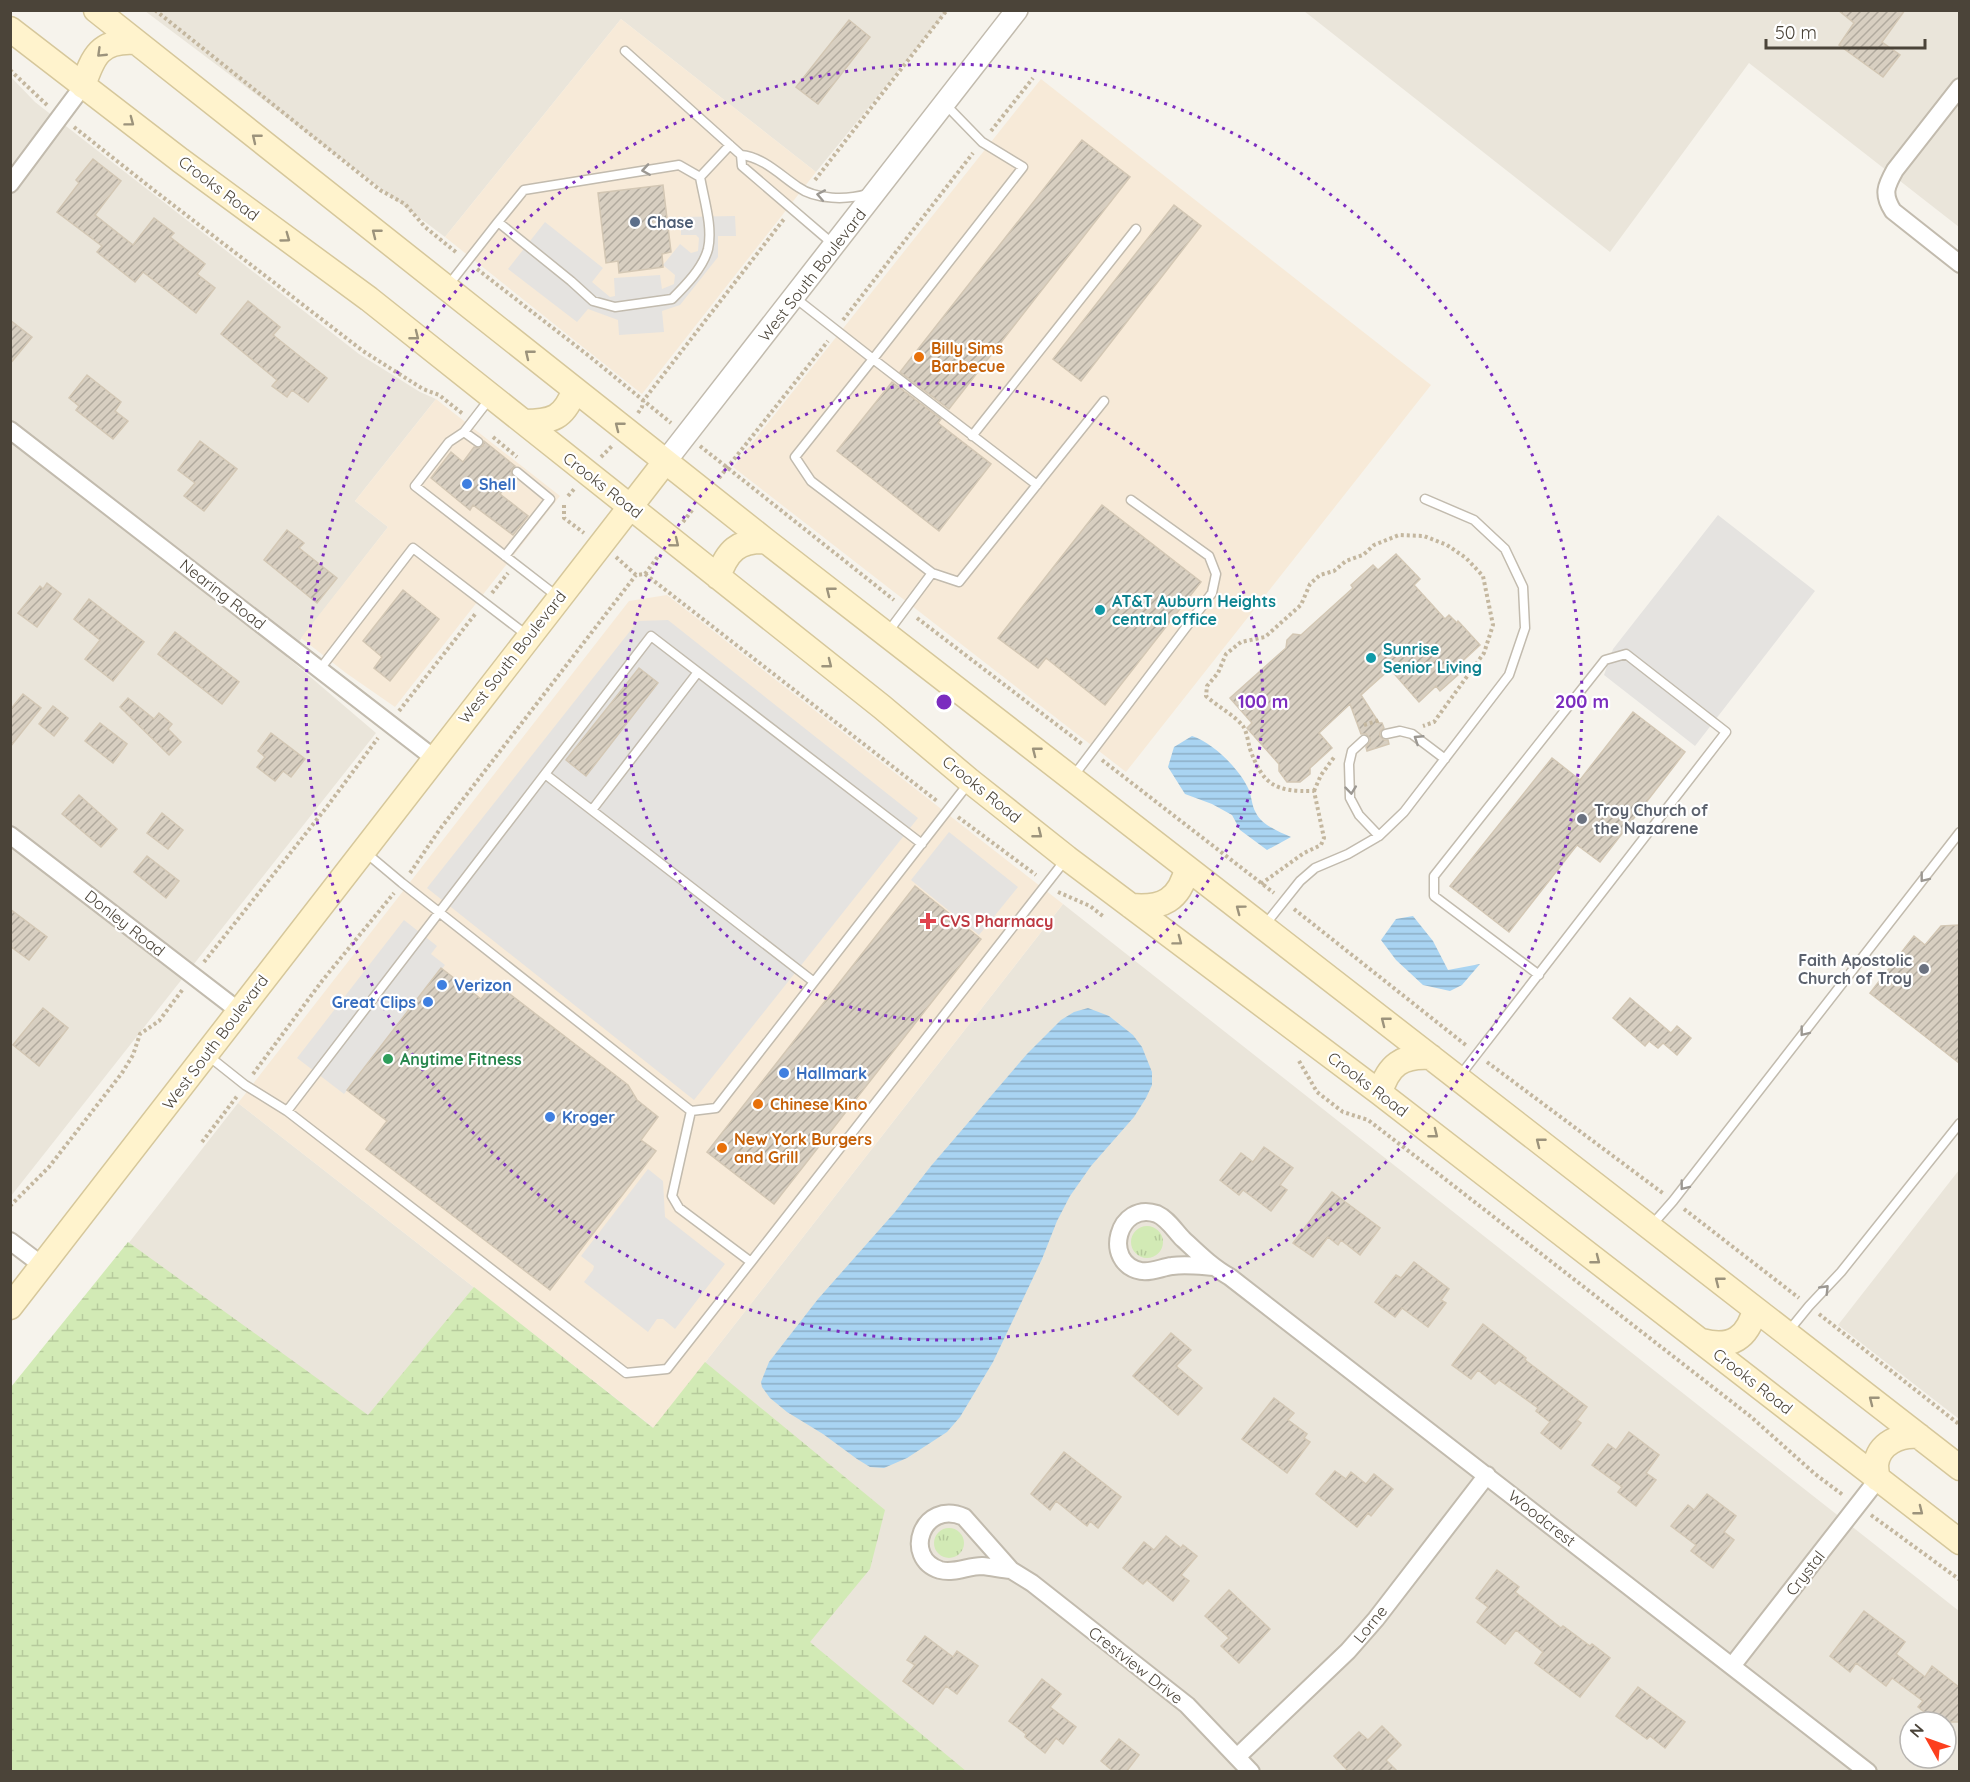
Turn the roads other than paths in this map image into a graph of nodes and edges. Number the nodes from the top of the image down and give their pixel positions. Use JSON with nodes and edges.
{"nodes":[{"id":1,"x":96,"y":10,"type":"edge"},
{"id":2,"x":1017,"y":10,"type":"edge"},
{"id":3,"x":10,"y":29,"type":"edge"},
{"id":4,"x":135,"y":42,"type":"junction"},
{"id":5,"x":625,"y":51,"type":"dead end"},
{"id":6,"x":83,"y":86,"type":"junction"},
{"id":7,"x":1959,"y":87,"type":"edge"},
{"id":8,"x":945,"y":104,"type":"junction"},
{"id":9,"x":730,"y":145,"type":"junction"},
{"id":10,"x":741,"y":155,"type":"junction"},
{"id":11,"x":700,"y":177,"type":"junction"},
{"id":12,"x":10,"y":184,"type":"edge"},
{"id":13,"x":878,"y":190,"type":"junction"},
{"id":14,"x":498,"y":222,"type":"junction"},
{"id":15,"x":1136,"y":229,"type":"dead end"},
{"id":16,"x":834,"y":245,"type":"junction"},
{"id":17,"x":1959,"y":264,"type":"edge"},
{"id":18,"x":446,"y":288,"type":"junction"},
{"id":19,"x":794,"y":297,"type":"junction"},
{"id":20,"x":873,"y":359,"type":"junction"},
{"id":21,"x":574,"y":391,"type":"junction"},
{"id":22,"x":492,"y":397,"type":"junction"},
{"id":23,"x":1104,"y":401,"type":"dead end"},
{"id":24,"x":524,"y":422,"type":"junction"},
{"id":25,"x":10,"y":430,"type":"edge"},
{"id":26,"x":464,"y":432,"type":"junction"},
{"id":27,"x":972,"y":435,"type":"junction"},
{"id":28,"x":478,"y":442,"type":"dead end"},
{"id":29,"x":665,"y":462,"type":"junction"},
{"id":30,"x":517,"y":472,"type":"dead end"},
{"id":31,"x":1037,"y":485,"type":"junction"},
{"id":32,"x":1131,"y":500,"type":"dead end"},
{"id":33,"x":1425,"y":500,"type":"dead end"},
{"id":34,"x":630,"y":506,"type":"junction"},
{"id":35,"x":766,"y":541,"type":"junction"},
{"id":36,"x":505,"y":556,"type":"junction"},
{"id":37,"x":932,"y":573,"type":"junction"},
{"id":38,"x":718,"y":577,"type":"junction"},
{"id":39,"x":559,"y":597,"type":"junction"},
{"id":40,"x":886,"y":635,"type":"junction"},
{"id":41,"x":528,"y":637,"type":"junction"},
{"id":42,"x":320,"y":669,"type":"junction"},
{"id":43,"x":698,"y":672,"type":"junction"},
{"id":44,"x":1386,"y":734,"type":"dead end"},
{"id":45,"x":1364,"y":740,"type":"dead end"},
{"id":46,"x":434,"y":758,"type":"junction"},
{"id":47,"x":1445,"y":759,"type":"junction"},
{"id":48,"x":545,"y":774,"type":"junction"},
{"id":49,"x":1072,"y":778,"type":"junction"},
{"id":50,"x":970,"y":781,"type":"junction"},
{"id":51,"x":592,"y":810,"type":"junction"},
{"id":52,"x":1959,"y":832,"type":"edge"},
{"id":53,"x":10,"y":835,"type":"edge"},
{"id":54,"x":1379,"y":836,"type":"junction"},
{"id":55,"x":922,"y":844,"type":"junction"},
{"id":56,"x":363,"y":850,"type":"junction"},
{"id":57,"x":1067,"y":858,"type":"junction"},
{"id":58,"x":1187,"y":868,"type":"junction"},
{"id":59,"x":1131,"y":906,"type":"junction"},
{"id":60,"x":439,"y":912,"type":"junction"},
{"id":61,"x":1263,"y":927,"type":"junction"},
{"id":62,"x":1539,"y":975,"type":"junction"},
{"id":63,"x":814,"y":982,"type":"junction"},
{"id":64,"x":239,"y":1011,"type":"junction"},
{"id":65,"x":206,"y":1054,"type":"junction"},
{"id":66,"x":1431,"y":1057,"type":"junction"},
{"id":67,"x":1458,"y":1078,"type":"junction"},
{"id":68,"x":1380,"y":1093,"type":"junction"},
{"id":69,"x":287,"y":1111,"type":"junction"},
{"id":70,"x":691,"y":1111,"type":"junction"},
{"id":71,"x":1959,"y":1123,"type":"edge"},
{"id":72,"x":1650,"y":1227,"type":"junction"},
{"id":73,"x":10,"y":1241,"type":"edge"},
{"id":74,"x":751,"y":1262,"type":"junction"},
{"id":75,"x":43,"y":1266,"type":"junction"},
{"id":76,"x":1214,"y":1267,"type":"junction"},
{"id":77,"x":10,"y":1307,"type":"edge"},
{"id":78,"x":1755,"y":1309,"type":"junction"},
{"id":79,"x":1787,"y":1333,"type":"junction"},
{"id":80,"x":1702,"y":1341,"type":"junction"},
{"id":81,"x":1919,"y":1436,"type":"junction"},
{"id":82,"x":1959,"y":1468,"type":"edge"},
{"id":83,"x":1487,"y":1475,"type":"junction"},
{"id":84,"x":1878,"y":1479,"type":"junction"},
{"id":85,"x":1959,"y":1542,"type":"edge"},
{"id":86,"x":1011,"y":1570,"type":"junction"},
{"id":87,"x":1732,"y":1666,"type":"junction"},
{"id":88,"x":1237,"y":1757,"type":"junction"},
{"id":89,"x":1251,"y":1772,"type":"edge"},
{"id":90,"x":1868,"y":1772,"type":"edge"}],
"edges":[{"from":1,"to":4,"type":"main road"},
{"from":2,"to":8,"type":"street","name":"West South Boulevard"},
{"from":3,"to":6,"type":"main road","name":"Crooks Road"},
{"from":4,"to":6,"type":"main road","one_way":true},
{"from":18,"to":4,"type":"main road","one_way":true},
{"from":5,"to":9,"type":"lane"},
{"from":6,"to":12,"type":"street"},
{"from":6,"to":22,"type":"main road","name":"Crooks Road","one_way":true},
{"from":7,"to":17,"type":"street"},
{"from":8,"to":13,"type":"street","name":"West South Boulevard"},
{"from":8,"to":20,"type":"lane"},
{"from":9,"to":10,"type":"lane"},
{"from":9,"to":11,"type":"lane"},
{"from":13,"to":10,"type":"lane","one_way":true},
{"from":10,"to":16,"type":"lane"},
{"from":11,"to":14,"type":"lane","one_way":true},
{"from":11,"to":14,"type":"lane"},
{"from":13,"to":16,"type":"street","name":"West South Boulevard"},
{"from":14,"to":18,"type":"lane"},
{"from":15,"to":27,"type":"lane"},
{"from":16,"to":19,"type":"street","name":"West South Boulevard"},
{"from":21,"to":18,"type":"main road","one_way":true},
{"from":19,"to":20,"type":"lane"},
{"from":19,"to":29,"type":"street","name":"West South Boulevard"},
{"from":20,"to":27,"type":"lane"},
{"from":20,"to":37,"type":"lane"},
{"from":21,"to":24,"type":"main road"},
{"from":29,"to":21,"type":"main road","one_way":true},
{"from":22,"to":24,"type":"main road","name":"Crooks Road"},
{"from":22,"to":26,"type":"lane"},
{"from":23,"to":31,"type":"lane"},
{"from":24,"to":34,"type":"main road","name":"Crooks Road"},
{"from":25,"to":42,"type":"street","name":"Nearing Road"},
{"from":26,"to":28,"type":"lane"},
{"from":26,"to":36,"type":"lane"},
{"from":27,"to":31,"type":"lane"},
{"from":29,"to":34,"type":"main road","name":"West South Boulevard"},
{"from":29,"to":35,"type":"main road"},
{"from":30,"to":36,"type":"lane"},
{"from":31,"to":37,"type":"lane"},
{"from":32,"to":49,"type":"lane"},
{"from":33,"to":47,"type":"lane"},
{"from":34,"to":38,"type":"main road","name":"Crooks Road","one_way":true},
{"from":34,"to":39,"type":"main road","name":"West South Boulevard"},
{"from":35,"to":38,"type":"main road"},
{"from":40,"to":35,"type":"main road","one_way":true},
{"from":36,"to":39,"type":"lane"},
{"from":37,"to":40,"type":"lane"},
{"from":38,"to":50,"type":"main road","name":"Crooks Road","one_way":true},
{"from":39,"to":41,"type":"main road","name":"West South Boulevard"},
{"from":49,"to":40,"type":"main road","one_way":true},
{"from":41,"to":42,"type":"lane"},
{"from":41,"to":46,"type":"main road","name":"West South Boulevard"},
{"from":42,"to":46,"type":"street","name":"Nearing Road"},
{"from":43,"to":48,"type":"lane"},
{"from":43,"to":51,"type":"lane"},
{"from":43,"to":55,"type":"lane"},
{"from":47,"to":44,"type":"lane","one_way":true},
{"from":45,"to":54,"type":"lane","one_way":true},
{"from":46,"to":56,"type":"main road","name":"West South Boulevard"},
{"from":47,"to":54,"type":"lane"},
{"from":48,"to":51,"type":"lane"},
{"from":48,"to":60,"type":"lane"},
{"from":49,"to":58,"type":"main road"},
{"from":50,"to":55,"type":"lane"},
{"from":50,"to":57,"type":"main road","name":"Crooks Road","one_way":true},
{"from":51,"to":63,"type":"lane"},
{"from":52,"to":72,"type":"lane","one_way":true},
{"from":53,"to":64,"type":"street","name":"Donley Road"},
{"from":54,"to":61,"type":"lane"},
{"from":55,"to":63,"type":"lane"},
{"from":56,"to":60,"type":"lane"},
{"from":56,"to":64,"type":"main road","name":"West South Boulevard"},
{"from":57,"to":59,"type":"main road","name":"Crooks Road"},
{"from":57,"to":74,"type":"lane"},
{"from":58,"to":59,"type":"main road"},
{"from":61,"to":58,"type":"main road","one_way":true},
{"from":59,"to":68,"type":"main road","name":"Crooks Road","one_way":true},
{"from":60,"to":69,"type":"lane"},
{"from":60,"to":70,"type":"lane"},
{"from":66,"to":61,"type":"main road","one_way":true},
{"from":62,"to":62,"type":"lane"},
{"from":62,"to":67,"type":"lane"},
{"from":63,"to":70,"type":"lane"},
{"from":64,"to":65,"type":"main road","name":"West South Boulevard"},
{"from":65,"to":69,"type":"lane"},
{"from":65,"to":75,"type":"main road","name":"West South Boulevard"},
{"from":66,"to":67,"type":"main road"},
{"from":66,"to":68,"type":"main road"},
{"from":72,"to":67,"type":"main road","one_way":true},
{"from":68,"to":80,"type":"main road","name":"Crooks Road","one_way":true},
{"from":69,"to":74,"type":"lane"},
{"from":70,"to":74,"type":"lane"},
{"from":79,"to":71,"type":"lane","one_way":true},
{"from":78,"to":72,"type":"main road","one_way":true},
{"from":73,"to":75,"type":"street"},
{"from":75,"to":77,"type":"main road","name":"West South Boulevard"},
{"from":76,"to":76,"type":"street","name":"Woodcrest"},
{"from":76,"to":83,"type":"street","name":"Woodcrest"},
{"from":78,"to":79,"type":"main road"},
{"from":78,"to":80,"type":"main road"},
{"from":81,"to":79,"type":"main road","one_way":true},
{"from":80,"to":84,"type":"main road","name":"Crooks Road"},
{"from":81,"to":82,"type":"main road"},
{"from":81,"to":84,"type":"main road"},
{"from":83,"to":87,"type":"street","name":"Woodcrest"},
{"from":83,"to":88,"type":"street","name":"Lorne"},
{"from":84,"to":85,"type":"main road","name":"Crooks Road","one_way":true},
{"from":84,"to":87,"type":"street","name":"Crystal"},
{"from":86,"to":86,"type":"street","name":"Crestview Drive"},
{"from":86,"to":88,"type":"street","name":"Crestview Drive"},
{"from":87,"to":90,"type":"street","name":"Woodcrest"},
{"from":88,"to":89,"type":"street","name":"Crestview Drive"}]}
